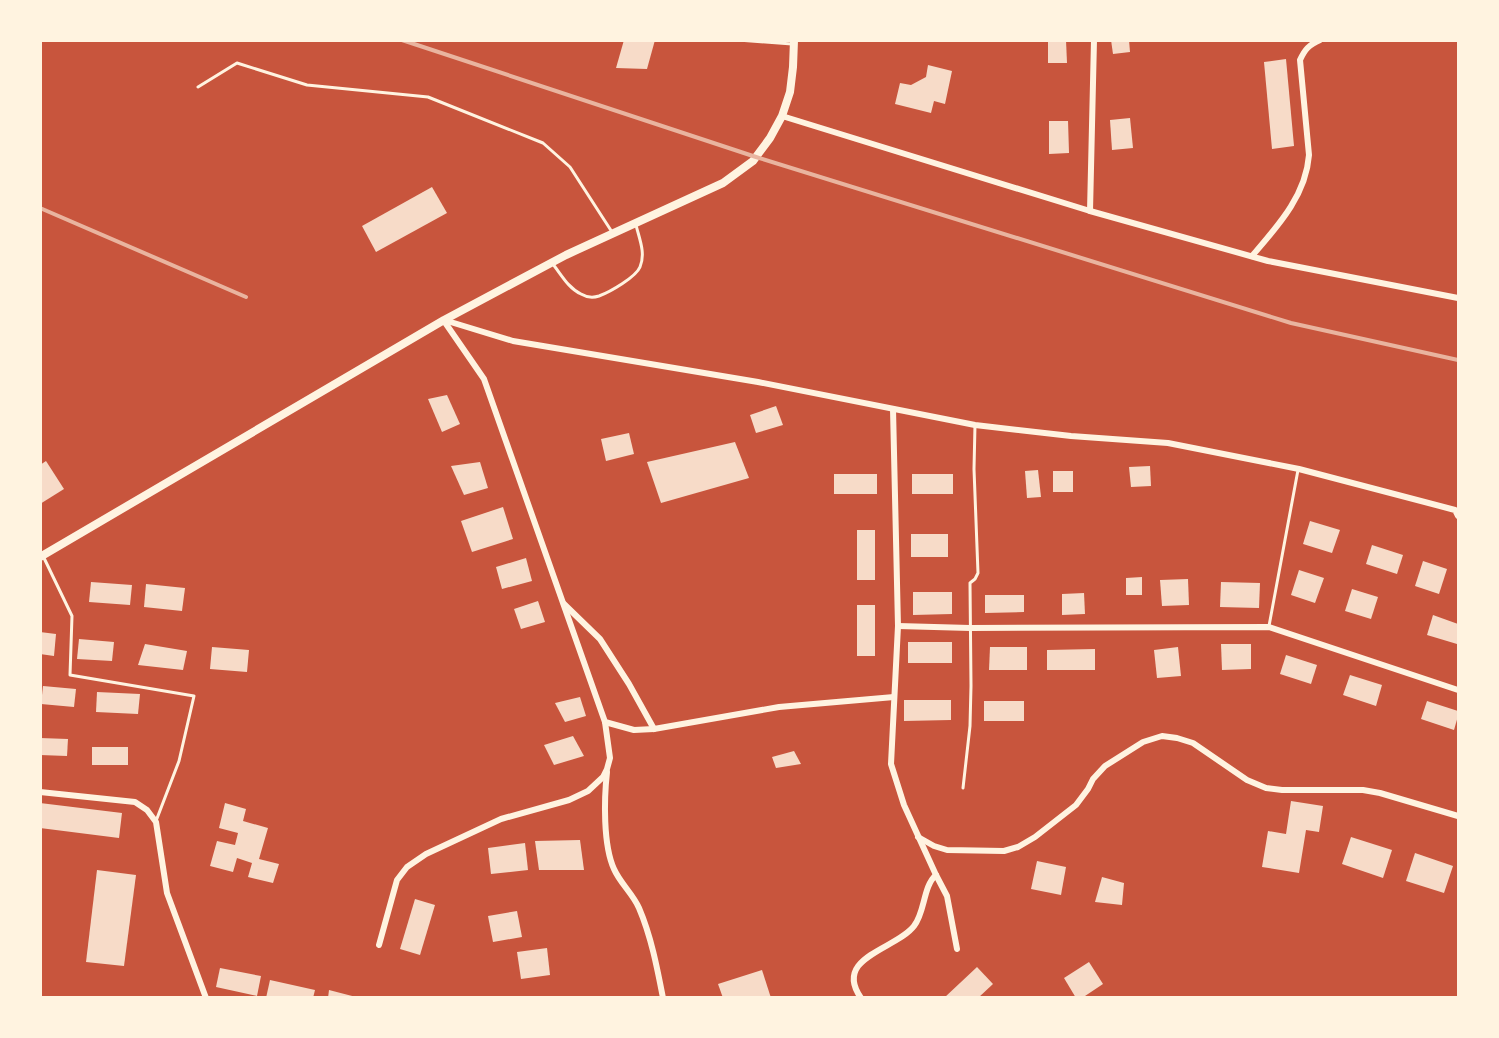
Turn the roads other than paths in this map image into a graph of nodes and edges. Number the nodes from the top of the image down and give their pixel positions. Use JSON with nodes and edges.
{"nodes":[{"id":1,"x":738,"y":40,"type":"edge"},
{"id":2,"x":1094,"y":40,"type":"edge"},
{"id":3,"x":1320,"y":40,"type":"edge"},
{"id":4,"x":794,"y":42,"type":"edge"},
{"id":5,"x":198,"y":87,"type":"dead end"},
{"id":6,"x":782,"y":116,"type":"junction"},
{"id":7,"x":1090,"y":211,"type":"junction"},
{"id":8,"x":635,"y":224,"type":"junction"},
{"id":9,"x":613,"y":234,"type":"junction"},
{"id":10,"x":1252,"y":256,"type":"junction"},
{"id":11,"x":552,"y":263,"type":"junction"},
{"id":12,"x":1458,"y":298,"type":"edge"},
{"id":13,"x":444,"y":320,"type":"junction"},
{"id":14,"x":893,"y":409,"type":"junction"},
{"id":15,"x":975,"y":425,"type":"junction"},
{"id":16,"x":1299,"y":469,"type":"junction"},
{"id":17,"x":1458,"y":516,"type":"edge"},
{"id":18,"x":42,"y":557,"type":"edge"},
{"id":19,"x":561,"y":600,"type":"junction"},
{"id":20,"x":898,"y":626,"type":"junction"},
{"id":21,"x":1269,"y":627,"type":"junction"},
{"id":22,"x":970,"y":628,"type":"junction"},
{"id":23,"x":1458,"y":690,"type":"edge"},
{"id":24,"x":894,"y":697,"type":"junction"},
{"id":25,"x":605,"y":723,"type":"junction"},
{"id":26,"x":654,"y":729,"type":"junction"},
{"id":27,"x":607,"y":769,"type":"junction"},
{"id":28,"x":963,"y":788,"type":"dead end"},
{"id":29,"x":40,"y":792,"type":"edge"},
{"id":30,"x":1458,"y":816,"type":"edge"},
{"id":31,"x":156,"y":822,"type":"junction"},
{"id":32,"x":918,"y":837,"type":"junction"},
{"id":33,"x":936,"y":875,"type":"junction"},
{"id":34,"x":379,"y":945,"type":"dead end"},
{"id":35,"x":957,"y":949,"type":"dead end"},
{"id":36,"x":206,"y":998,"type":"edge"},
{"id":37,"x":663,"y":998,"type":"edge"},
{"id":38,"x":861,"y":998,"type":"edge"}],
"edges":[{"from":1,"to":4,"type":"lane"},
{"from":2,"to":7,"type":"street"},
{"from":3,"to":10,"type":"street"},
{"from":4,"to":6,"type":"street"},
{"from":5,"to":9,"type":"lane"},
{"from":6,"to":7,"type":"street"},
{"from":6,"to":8,"type":"street"},
{"from":7,"to":10,"type":"street"},
{"from":8,"to":9,"type":"street"},
{"from":8,"to":11,"type":"lane"},
{"from":9,"to":11,"type":"street"},
{"from":10,"to":12,"type":"street"},
{"from":11,"to":13,"type":"street"},
{"from":13,"to":14,"type":"street"},
{"from":13,"to":18,"type":"street"},
{"from":13,"to":19,"type":"street"},
{"from":14,"to":15,"type":"street"},
{"from":14,"to":20,"type":"street"},
{"from":15,"to":16,"type":"street"},
{"from":15,"to":22,"type":"lane"},
{"from":16,"to":17,"type":"street"},
{"from":16,"to":21,"type":"lane"},
{"from":18,"to":31,"type":"lane"},
{"from":19,"to":25,"type":"street"},
{"from":19,"to":26,"type":"street"},
{"from":20,"to":22,"type":"street"},
{"from":20,"to":24,"type":"street"},
{"from":21,"to":22,"type":"street"},
{"from":21,"to":23,"type":"street"},
{"from":22,"to":28,"type":"lane"},
{"from":24,"to":26,"type":"street"},
{"from":24,"to":32,"type":"street"},
{"from":25,"to":26,"type":"street"},
{"from":25,"to":27,"type":"street"},
{"from":27,"to":34,"type":"street"},
{"from":27,"to":37,"type":"street"},
{"from":29,"to":31,"type":"street"},
{"from":30,"to":32,"type":"street"},
{"from":31,"to":36,"type":"street"},
{"from":32,"to":33,"type":"street"},
{"from":33,"to":35,"type":"street"},
{"from":33,"to":38,"type":"street"}]}
